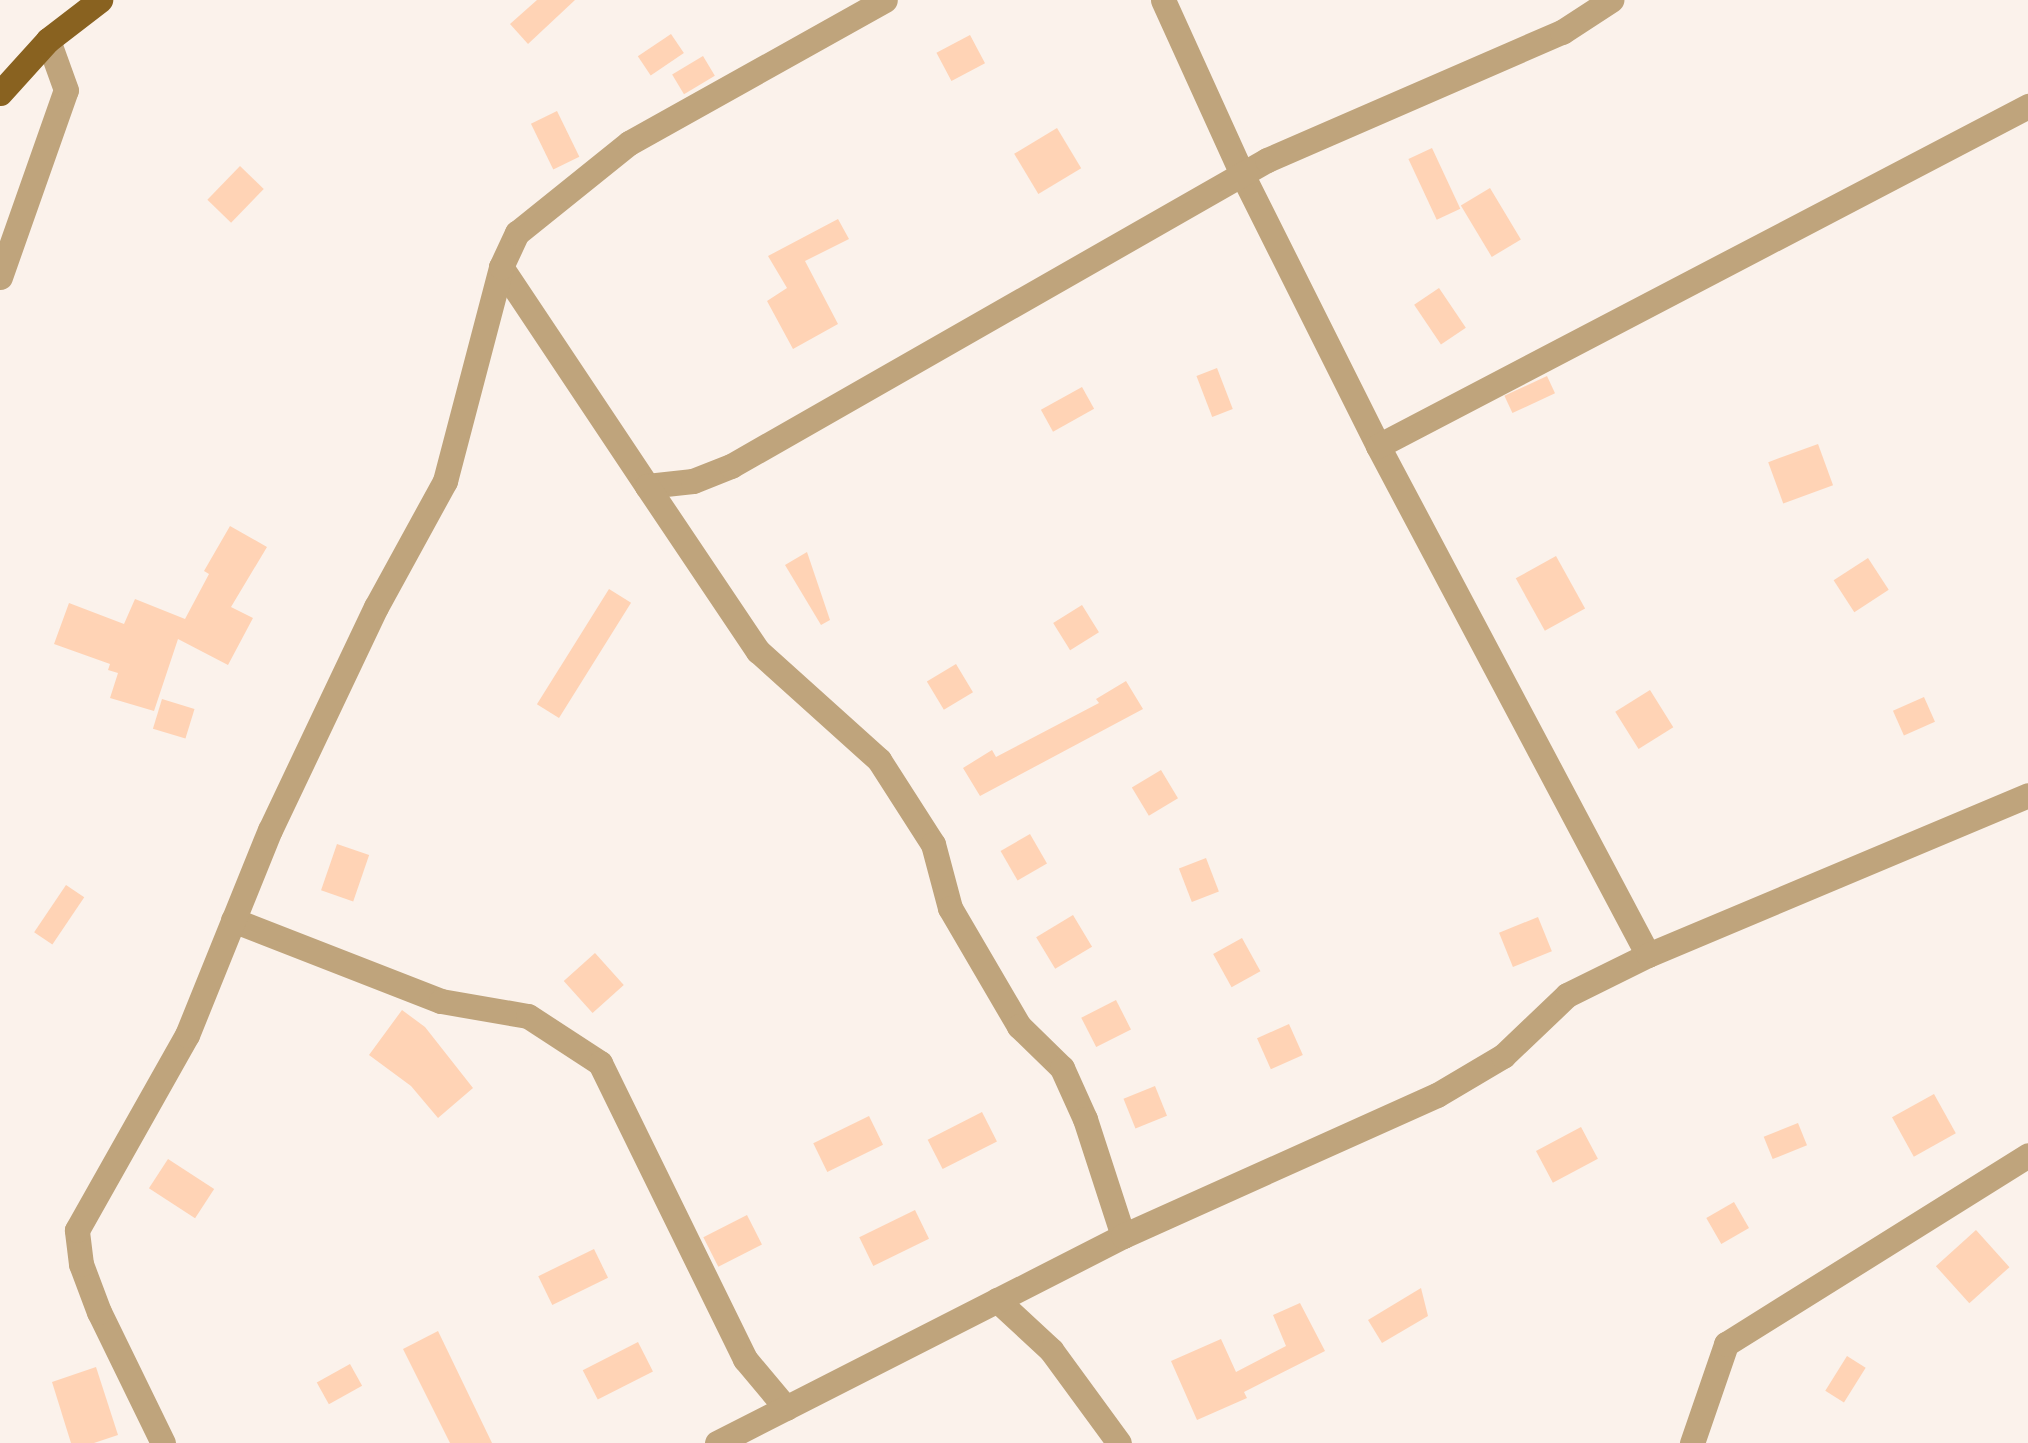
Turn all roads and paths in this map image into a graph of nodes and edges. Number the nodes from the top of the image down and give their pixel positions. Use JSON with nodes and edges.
{"nodes":[{"id":1,"x":100,"y":0,"type":"edge"},
{"id":2,"x":885,"y":0,"type":"edge"},
{"id":3,"x":1163,"y":0,"type":"edge"},
{"id":4,"x":1612,"y":0,"type":"edge"},
{"id":5,"x":48,"y":40,"type":"junction"},
{"id":6,"x":0,"y":93,"type":"edge"},
{"id":7,"x":2028,"y":106,"type":"edge"},
{"id":8,"x":1242,"y":174,"type":"junction"},
{"id":9,"x":502,"y":267,"type":"junction"},
{"id":10,"x":0,"y":277,"type":"edge"},
{"id":11,"x":1378,"y":446,"type":"junction"},
{"id":12,"x":647,"y":486,"type":"junction"},
{"id":13,"x":2028,"y":795,"type":"edge"},
{"id":14,"x":233,"y":920,"type":"junction"},
{"id":15,"x":1648,"y":955,"type":"junction"},
{"id":16,"x":2028,"y":1155,"type":"edge"},
{"id":17,"x":1123,"y":1236,"type":"junction"},
{"id":18,"x":997,"y":1300,"type":"junction"},
{"id":19,"x":786,"y":1408,"type":"junction"},
{"id":20,"x":163,"y":1443,"type":"edge"},
{"id":21,"x":717,"y":1443,"type":"edge"},
{"id":22,"x":1119,"y":1443,"type":"edge"},
{"id":23,"x":1692,"y":1443,"type":"edge"}],
"edges":[{"from":1,"to":5,"type":"main road"},
{"from":2,"to":9,"type":"street"},
{"from":3,"to":8,"type":"street"},
{"from":4,"to":8,"type":"street"},
{"from":5,"to":6,"type":"main road"},
{"from":5,"to":10,"type":"street"},
{"from":7,"to":11,"type":"street"},
{"from":8,"to":11,"type":"street"},
{"from":8,"to":12,"type":"street"},
{"from":9,"to":12,"type":"street"},
{"from":9,"to":14,"type":"street"},
{"from":11,"to":15,"type":"street"},
{"from":12,"to":17,"type":"street"},
{"from":13,"to":15,"type":"street"},
{"from":14,"to":19,"type":"street"},
{"from":14,"to":20,"type":"street"},
{"from":15,"to":17,"type":"street"},
{"from":16,"to":23,"type":"street"},
{"from":17,"to":18,"type":"street"},
{"from":18,"to":19,"type":"street"},
{"from":18,"to":22,"type":"street"},
{"from":19,"to":21,"type":"street"}]}
